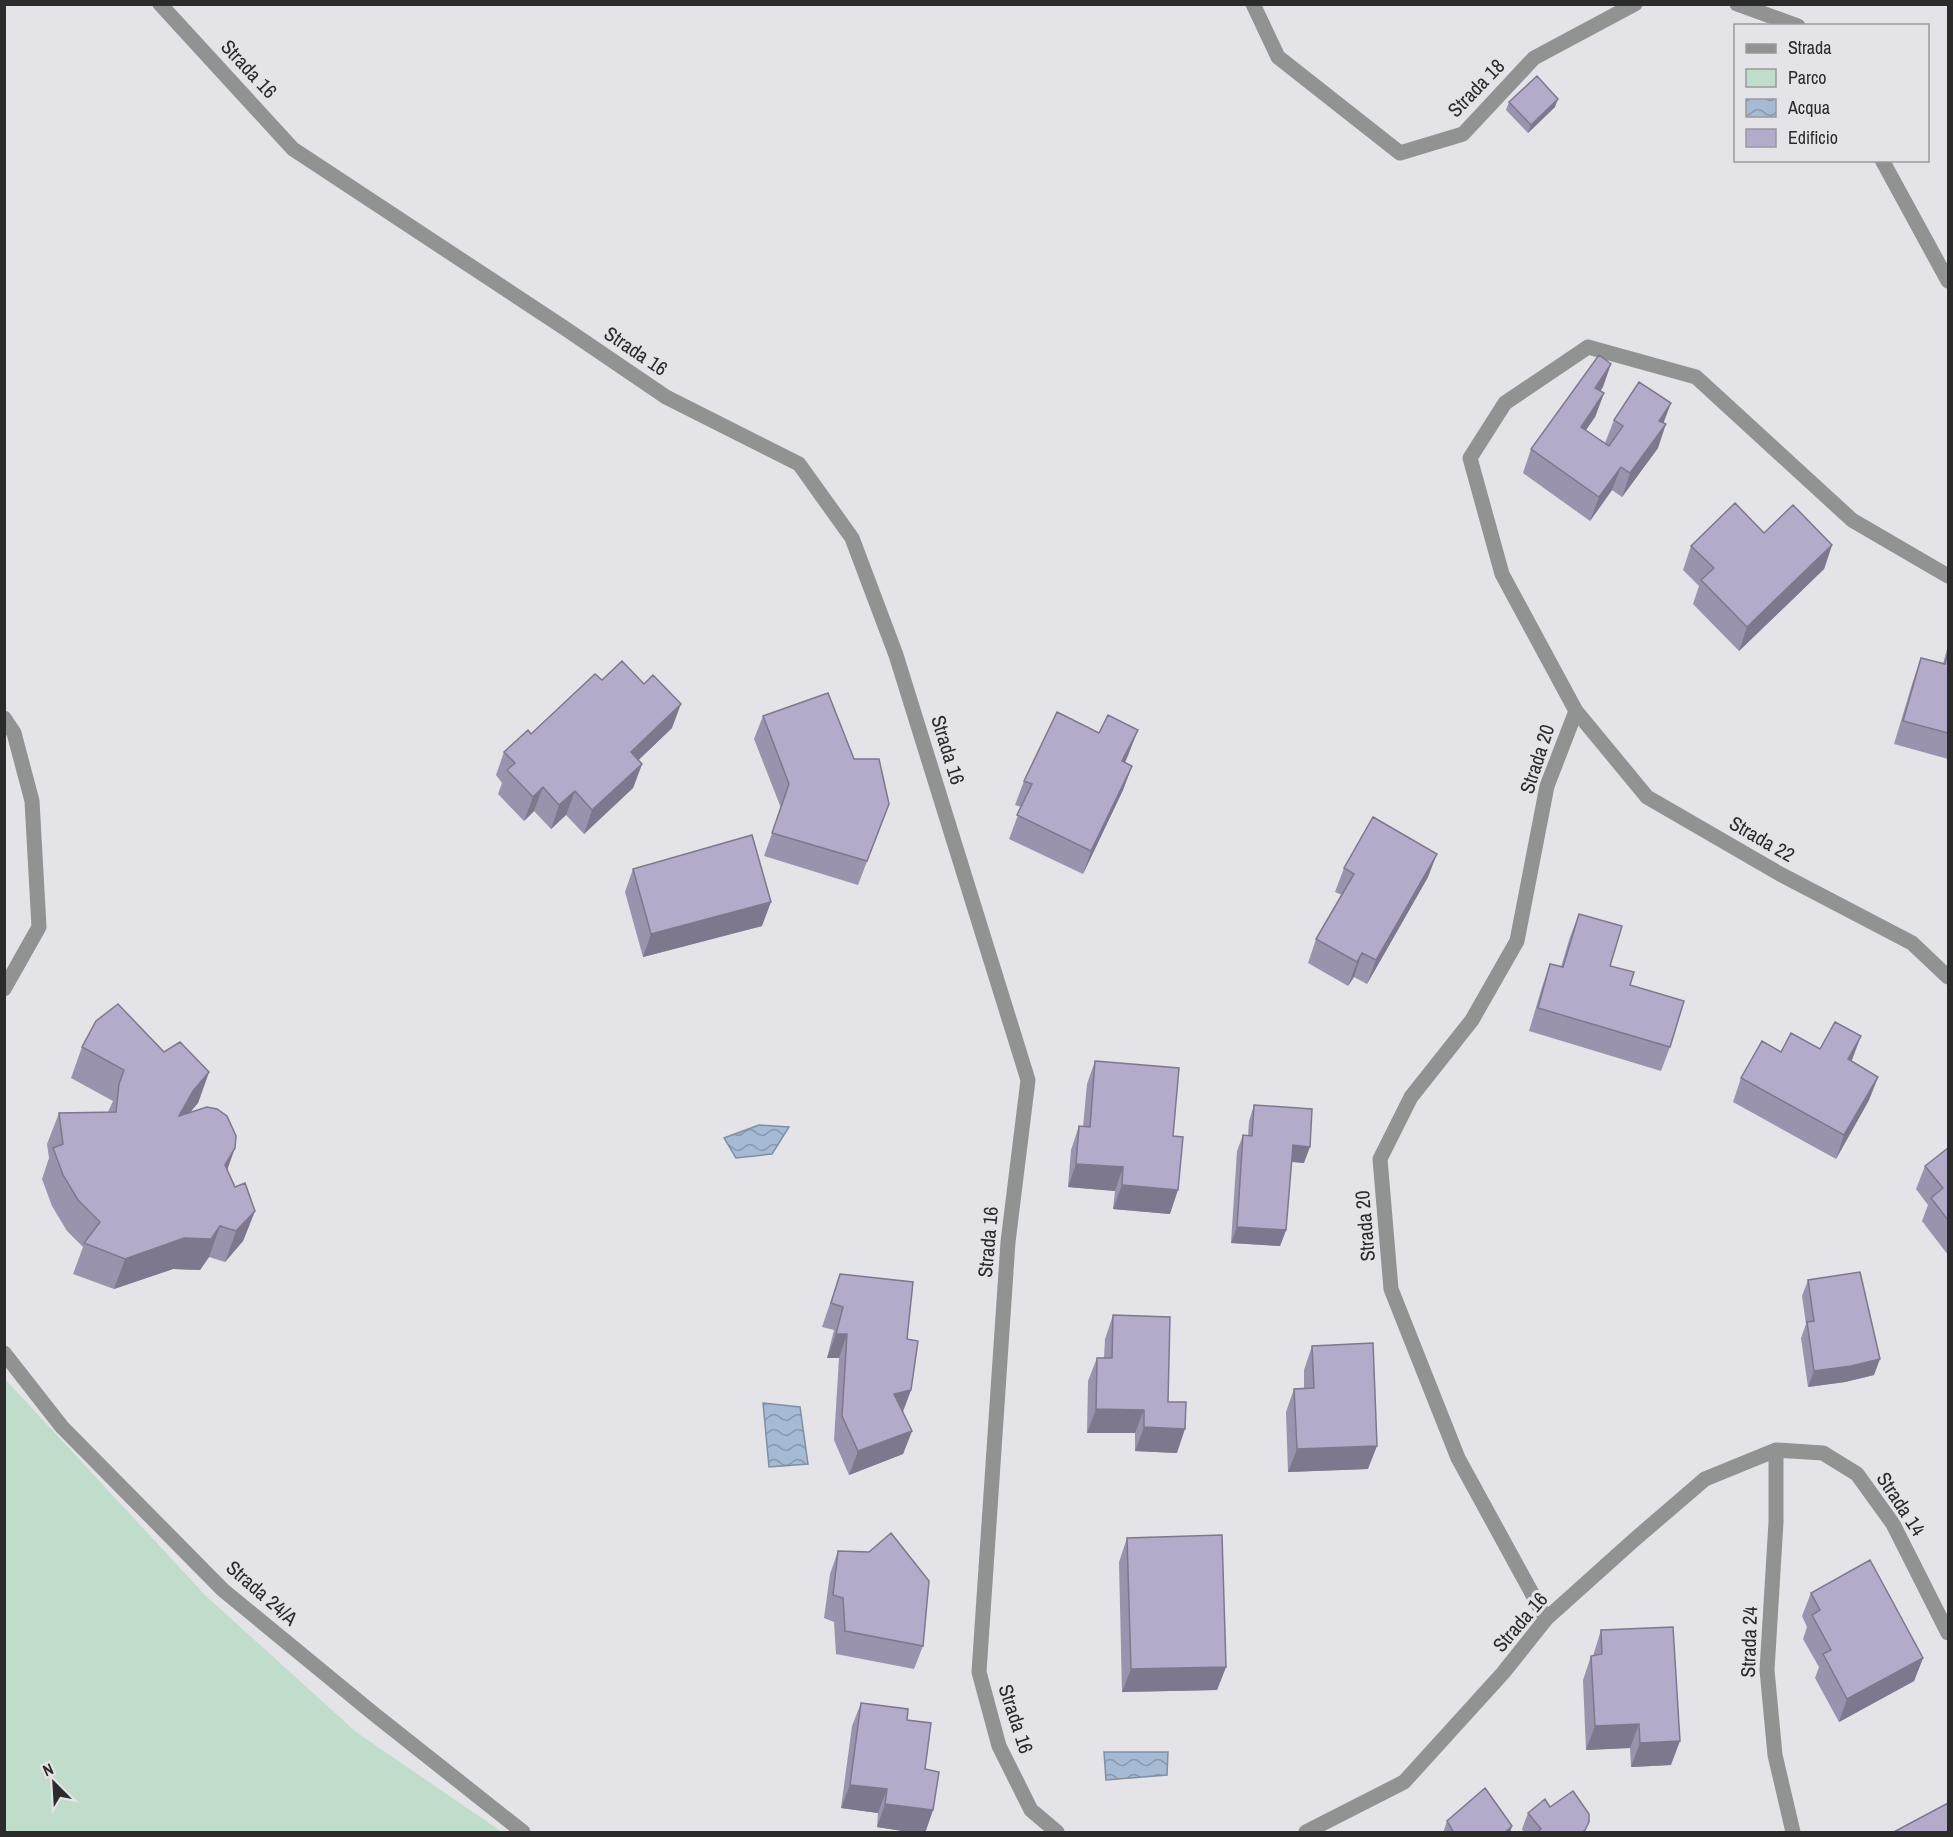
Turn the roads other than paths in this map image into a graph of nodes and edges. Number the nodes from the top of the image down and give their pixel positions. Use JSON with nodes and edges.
{"nodes":[{"id":1,"x":160,"y":4,"type":"edge"},
{"id":2,"x":1253,"y":4,"type":"edge"},
{"id":3,"x":1635,"y":4,"type":"edge"},
{"id":4,"x":1737,"y":4,"type":"edge"},
{"id":5,"x":1792,"y":24,"type":"edge"},
{"id":6,"x":1883,"y":162,"type":"edge"},
{"id":7,"x":1948,"y":281,"type":"edge"},
{"id":8,"x":1948,"y":576,"type":"edge"},
{"id":9,"x":1576,"y":711,"type":"junction"},
{"id":10,"x":4,"y":718,"type":"edge"},
{"id":11,"x":1948,"y":977,"type":"edge"},
{"id":12,"x":4,"y":989,"type":"edge"},
{"id":13,"x":4,"y":1353,"type":"edge"},
{"id":14,"x":1776,"y":1450,"type":"junction"},
{"id":15,"x":1546,"y":1619,"type":"junction"},
{"id":16,"x":1948,"y":1633,"type":"edge"},
{"id":17,"x":523,"y":1833,"type":"edge"},
{"id":18,"x":1057,"y":1833,"type":"edge"},
{"id":19,"x":1306,"y":1833,"type":"edge"},
{"id":20,"x":1793,"y":1833,"type":"edge"}],
"edges":[{"from":1,"to":18,"type":"street","name":"Strada 16"},
{"from":2,"to":3,"type":"street","name":"Strada 18"},
{"from":4,"to":5,"type":"street"},
{"from":6,"to":7,"type":"street"},
{"from":8,"to":9,"type":"street","name":"Strada 20"},
{"from":9,"to":11,"type":"street","name":"Strada 22"},
{"from":9,"to":15,"type":"street","name":"Strada 20"},
{"from":10,"to":12,"type":"street"},
{"from":13,"to":17,"type":"street","name":"Strada 24/A"},
{"from":14,"to":15,"type":"street","name":"Strada 16"},
{"from":14,"to":16,"type":"street","name":"Strada 14"},
{"from":14,"to":20,"type":"street","name":"Strada 24"},
{"from":15,"to":19,"type":"street","name":"Strada 16"}]}
